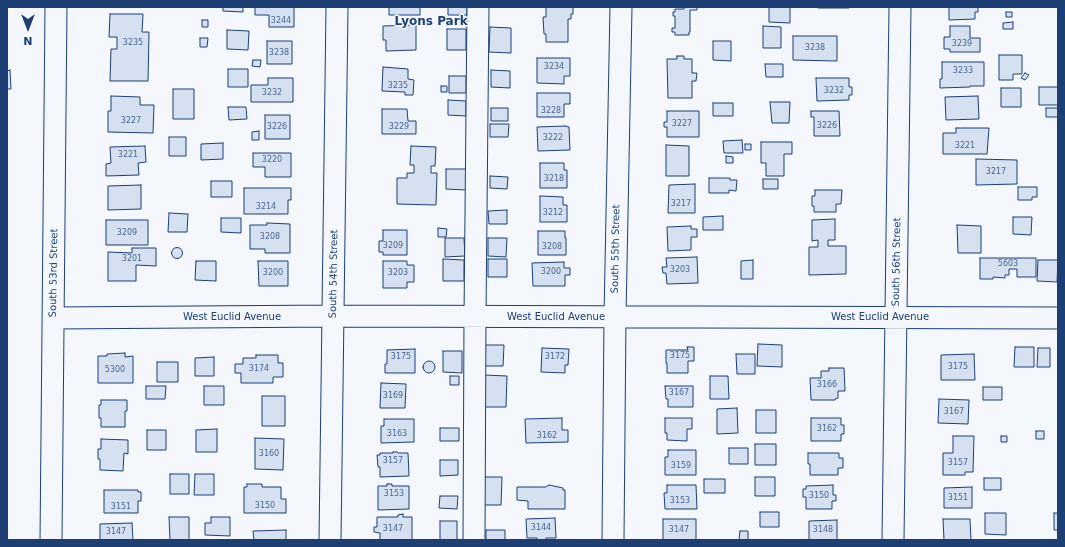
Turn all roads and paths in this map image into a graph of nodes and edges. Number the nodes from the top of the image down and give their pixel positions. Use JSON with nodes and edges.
{"nodes":[{"id":1,"x":56,"y":7,"type":"edge"},
{"id":2,"x":337,"y":7,"type":"edge"},
{"id":3,"x":478,"y":7,"type":"edge"},
{"id":4,"x":621,"y":7,"type":"edge"},
{"id":5,"x":900,"y":7,"type":"edge"},
{"id":6,"x":334,"y":316,"type":"junction"},
{"id":7,"x":475,"y":317,"type":"junction"},
{"id":8,"x":615,"y":317,"type":"junction"},
{"id":9,"x":896,"y":317,"type":"junction"},
{"id":10,"x":53,"y":318,"type":"junction"},
{"id":11,"x":1058,"y":318,"type":"edge"},
{"id":12,"x":51,"y":540,"type":"edge"},
{"id":13,"x":330,"y":540,"type":"edge"},
{"id":14,"x":474,"y":540,"type":"edge"},
{"id":15,"x":613,"y":540,"type":"edge"},
{"id":16,"x":893,"y":540,"type":"edge"}],
"edges":[{"from":1,"to":10,"type":"street","name":"South 53rd Street"},
{"from":2,"to":6,"type":"street","name":"South 54th Street"},
{"from":3,"to":7,"type":"street"},
{"from":4,"to":8,"type":"street","name":"South 55th Street"},
{"from":5,"to":9,"type":"street","name":"South 56th Street"},
{"from":6,"to":7,"type":"street","name":"West Euclid Avenue"},
{"from":6,"to":10,"type":"street","name":"West Euclid Avenue"},
{"from":6,"to":13,"type":"street","name":"South 54th Street"},
{"from":7,"to":8,"type":"street","name":"West Euclid Avenue"},
{"from":7,"to":14,"type":"street"},
{"from":8,"to":9,"type":"street","name":"West Euclid Avenue"},
{"from":8,"to":15,"type":"street","name":"South 55th Street"},
{"from":9,"to":11,"type":"street","name":"West Euclid Avenue"},
{"from":9,"to":16,"type":"street","name":"South 56th Street"},
{"from":10,"to":12,"type":"street","name":"South 53rd Street"}]}
